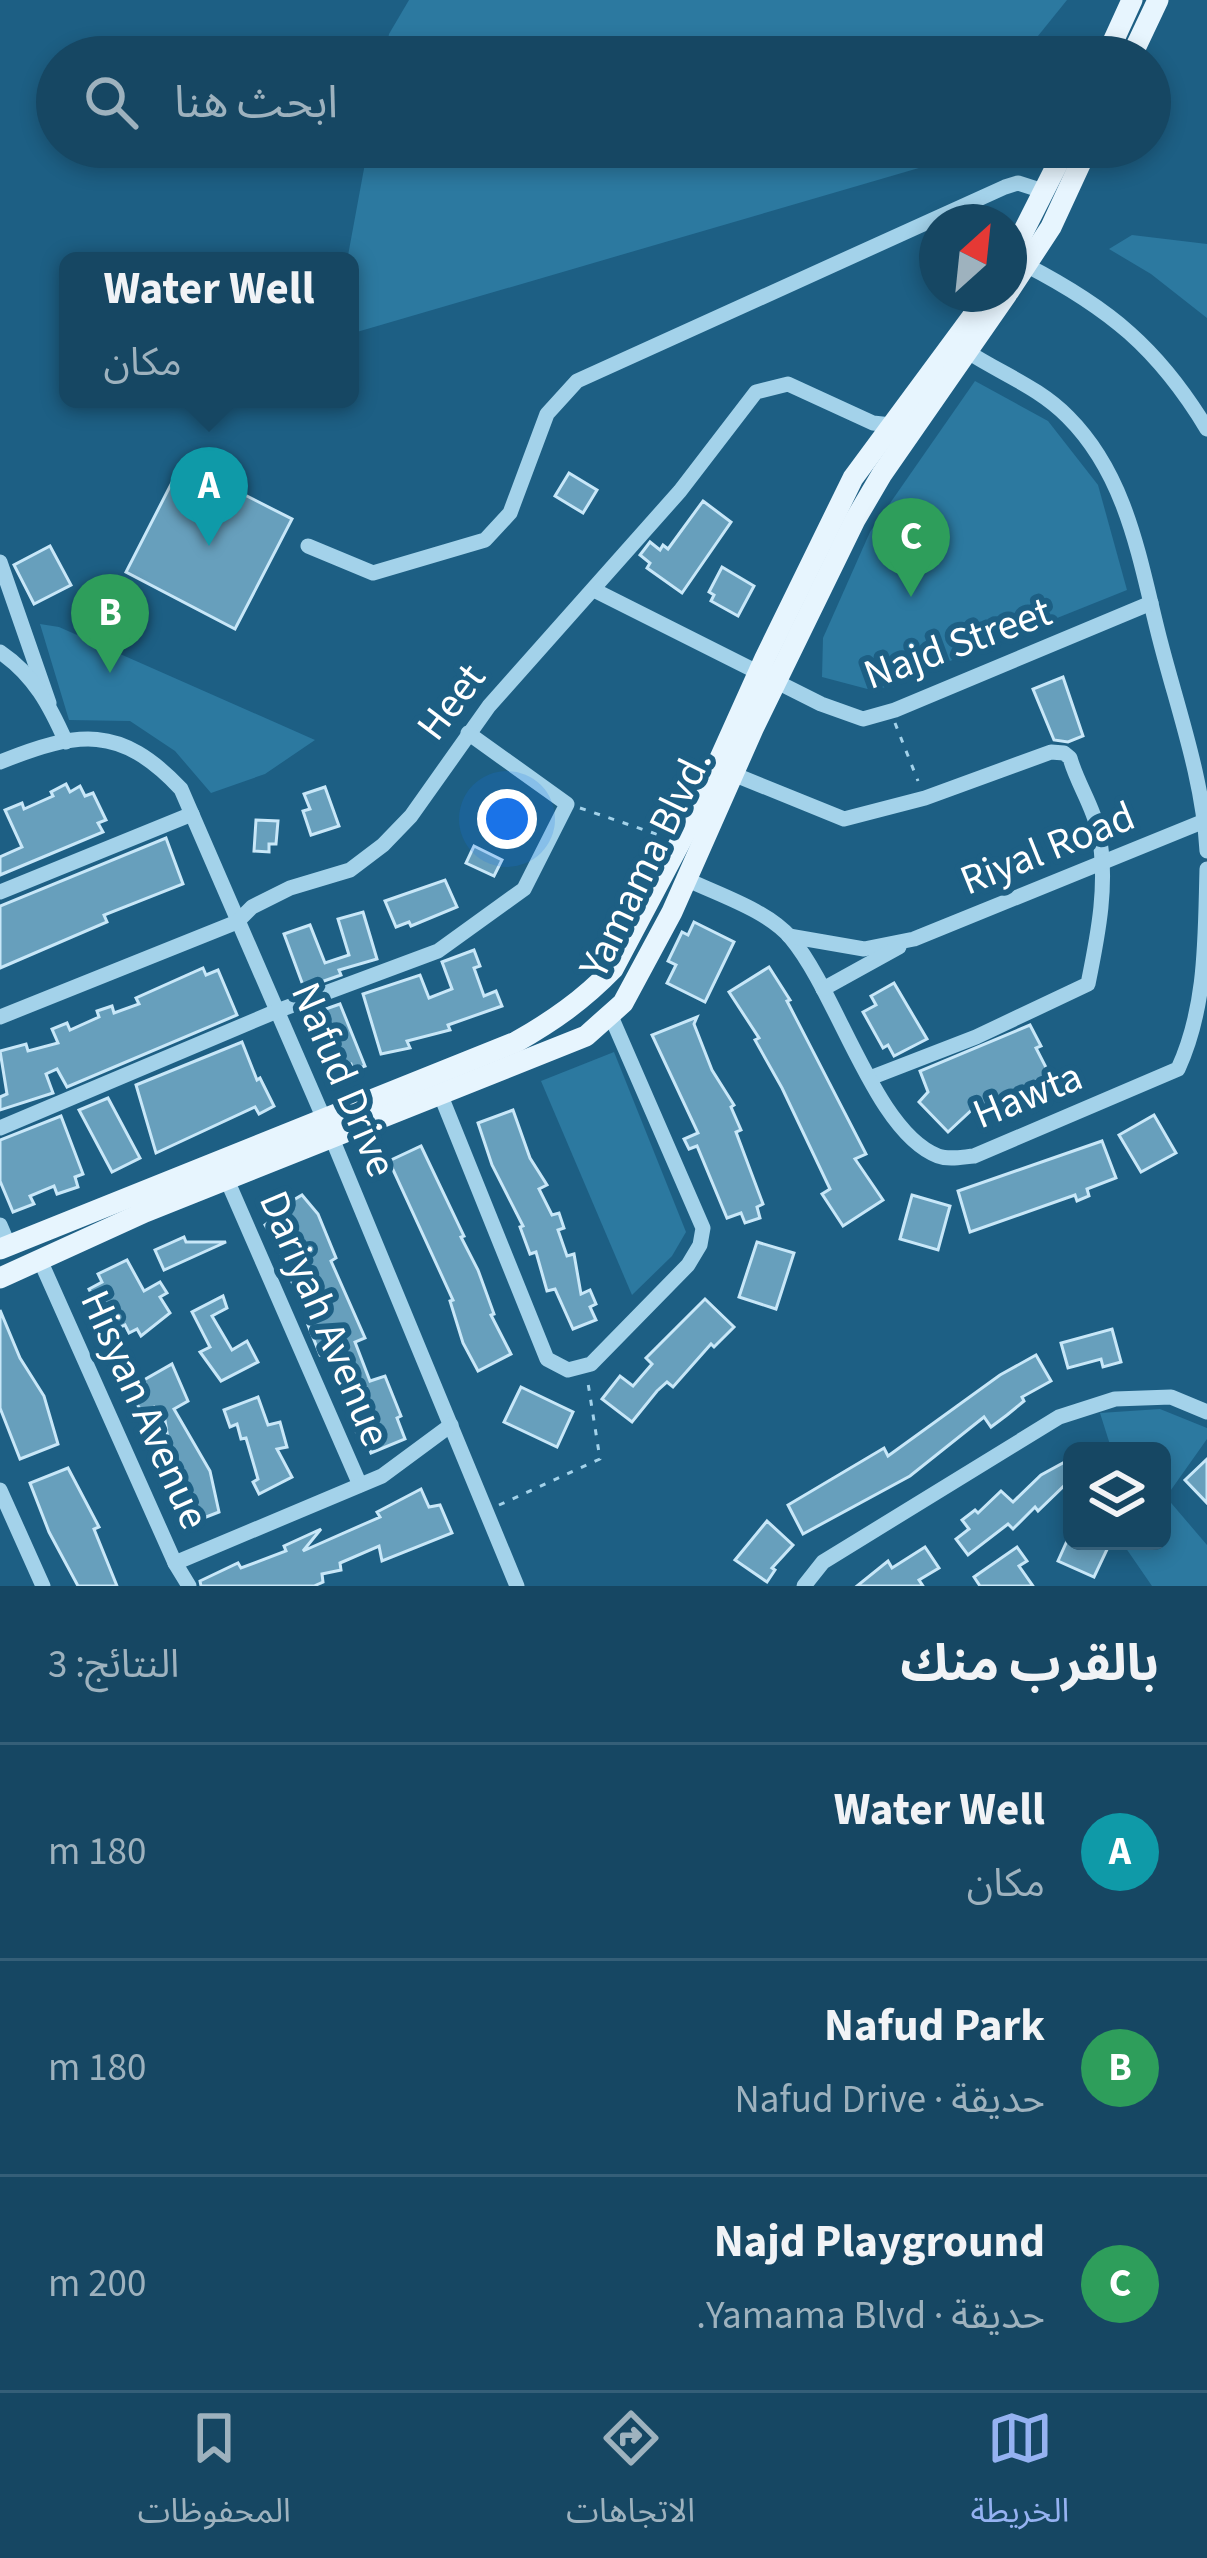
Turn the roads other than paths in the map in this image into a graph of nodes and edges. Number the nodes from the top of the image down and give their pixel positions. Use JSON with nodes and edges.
{"nodes":[{"id":1,"x":1132,"y":0,"type":"edge"},
{"id":2,"x":1158,"y":0,"type":"edge"},
{"id":3,"x":1116,"y":36,"type":"edge"},
{"id":4,"x":1140,"y":36,"type":"edge"},
{"id":5,"x":1057,"y":168,"type":"edge"},
{"id":6,"x":1078,"y":168,"type":"edge"},
{"id":7,"x":1046,"y":192,"type":"junction"},
{"id":8,"x":1027,"y":239,"type":"edge"},
{"id":9,"x":1027,"y":252,"type":"edge"},
{"id":10,"x":1027,"y":268,"type":"edge"},
{"id":11,"x":975,"y":312,"type":"edge"},
{"id":12,"x":995,"y":312,"type":"edge"},
{"id":13,"x":968,"y":352,"type":"junction"},
{"id":14,"x":891,"y":425,"type":"junction"},
{"id":15,"x":1207,"y":429,"type":"edge"},
{"id":16,"x":308,"y":546,"type":"dead end"},
{"id":17,"x":0,"y":562,"type":"edge"},
{"id":18,"x":594,"y":590,"type":"junction"},
{"id":19,"x":1151,"y":603,"type":"junction"},
{"id":20,"x":0,"y":652,"type":"edge"},
{"id":21,"x":768,"y":675,"type":"junction"},
{"id":22,"x":49,"y":703,"type":"junction"},
{"id":23,"x":468,"y":734,"type":"junction"},
{"id":24,"x":66,"y":742,"type":"junction"},
{"id":25,"x":0,"y":762,"type":"edge"},
{"id":26,"x":733,"y":774,"type":"junction"},
{"id":27,"x":192,"y":814,"type":"junction"},
{"id":28,"x":1205,"y":821,"type":"edge"},
{"id":29,"x":1207,"y":851,"type":"edge"},
{"id":30,"x":1102,"y":865,"type":"junction"},
{"id":31,"x":1207,"y":869,"type":"edge"},
{"id":32,"x":686,"y":879,"type":"junction"},
{"id":33,"x":0,"y":892,"type":"edge"},
{"id":34,"x":237,"y":922,"type":"junction"},
{"id":35,"x":789,"y":936,"type":"junction"},
{"id":36,"x":914,"y":939,"type":"junction"},
{"id":37,"x":594,"y":988,"type":"junction"},
{"id":38,"x":823,"y":989,"type":"junction"},
{"id":39,"x":277,"y":1011,"type":"junction"},
{"id":40,"x":610,"y":1015,"type":"junction"},
{"id":41,"x":0,"y":1017,"type":"edge"},
{"id":42,"x":870,"y":1078,"type":"junction"},
{"id":43,"x":441,"y":1096,"type":"junction"},
{"id":44,"x":0,"y":1128,"type":"edge"},
{"id":45,"x":328,"y":1128,"type":"junction"},
{"id":46,"x":227,"y":1180,"type":"junction"},
{"id":47,"x":3,"y":1240,"type":"edge"},
{"id":48,"x":40,"y":1260,"type":"junction"},
{"id":49,"x":0,"y":1278,"type":"edge"},
{"id":50,"x":1207,"y":1412,"type":"edge"},
{"id":51,"x":451,"y":1425,"type":"junction"},
{"id":52,"x":360,"y":1485,"type":"junction"},
{"id":53,"x":2,"y":1502,"type":"edge"},
{"id":54,"x":175,"y":1563,"type":"junction"},
{"id":55,"x":43,"y":1586,"type":"edge"},
{"id":56,"x":189,"y":1586,"type":"edge"},
{"id":57,"x":517,"y":1586,"type":"edge"},
{"id":58,"x":803,"y":1586,"type":"edge"}],
"edges":[{"from":1,"to":3,"type":"main road"},
{"from":2,"to":4,"type":"main road"},
{"from":5,"to":7,"type":"main road","name":"Yamama Blvd."},
{"from":6,"to":9,"type":"main road","name":"Yamama Blvd."},
{"from":7,"to":8,"type":"main road","name":"Yamama Blvd."},
{"from":7,"to":16,"type":"street"},
{"from":10,"to":15,"type":"street"},
{"from":11,"to":14,"type":"main road","name":"Yamama Blvd."},
{"from":12,"to":13,"type":"main road","name":"Yamama Blvd."},
{"from":13,"to":19,"type":"street"},
{"from":13,"to":21,"type":"main road","name":"Yamama Blvd."},
{"from":14,"to":18,"type":"street","name":"Heet"},
{"from":14,"to":21,"type":"main road","name":"Yamama Blvd."},
{"from":17,"to":22,"type":"street"},
{"from":18,"to":21,"type":"street","name":"Najd Street"},
{"from":18,"to":23,"type":"street","name":"Heet"},
{"from":19,"to":21,"type":"street","name":"Najd Street"},
{"from":19,"to":28,"type":"street"},
{"from":20,"to":22,"type":"street"},
{"from":21,"to":26,"type":"main road","name":"Yamama Blvd."},
{"from":21,"to":37,"type":"main road","name":"Yamama Blvd."},
{"from":22,"to":24,"type":"street"},
{"from":23,"to":34,"type":"street","name":"Heet"},
{"from":23,"to":39,"type":"street"},
{"from":24,"to":25,"type":"street","name":"Nafud Drive"},
{"from":24,"to":27,"type":"street","name":"Nafud Drive"},
{"from":26,"to":30,"type":"street"},
{"from":26,"to":32,"type":"main road","name":"Yamama Blvd."},
{"from":27,"to":33,"type":"street"},
{"from":27,"to":34,"type":"street","name":"Nafud Drive"},
{"from":28,"to":29,"type":"street"},
{"from":28,"to":30,"type":"street","name":"Riyal Road"},
{"from":30,"to":36,"type":"street","name":"Riyal Road"},
{"from":30,"to":42,"type":"street"},
{"from":31,"to":42,"type":"street","name":"Hawta"},
{"from":32,"to":35,"type":"street","name":"Hawta"},
{"from":32,"to":40,"type":"main road","name":"Yamama Blvd."},
{"from":34,"to":39,"type":"street","name":"Nafud Drive"},
{"from":34,"to":41,"type":"street","name":"Heet"},
{"from":35,"to":36,"type":"street","name":"Riyal Road"},
{"from":35,"to":38,"type":"street","name":"Hawta"},
{"from":36,"to":38,"type":"street","name":"Riyal Road"},
{"from":37,"to":40,"type":"street"},
{"from":37,"to":45,"type":"main road","name":"Yamama Blvd."},
{"from":38,"to":42,"type":"street","name":"Hawta"},
{"from":39,"to":44,"type":"street"},
{"from":39,"to":45,"type":"street","name":"Nafud Drive"},
{"from":40,"to":43,"type":"main road","name":"Yamama Blvd."},
{"from":40,"to":43,"type":"street"},
{"from":43,"to":45,"type":"main road","name":"Yamama Blvd."},
{"from":45,"to":46,"type":"main road","name":"Yamama Blvd."},
{"from":45,"to":47,"type":"main road","name":"Yamama Blvd."},
{"from":45,"to":51,"type":"street","name":"Nafud Drive"},
{"from":46,"to":48,"type":"main road","name":"Yamama Blvd."},
{"from":46,"to":52,"type":"street","name":"Dariyah Avenue"},
{"from":48,"to":49,"type":"main road","name":"Yamama Blvd."},
{"from":48,"to":54,"type":"street","name":"Hisyan Avenue"},
{"from":50,"to":58,"type":"street"},
{"from":51,"to":52,"type":"street"},
{"from":51,"to":57,"type":"street","name":"Nafud Drive"},
{"from":52,"to":54,"type":"street"},
{"from":53,"to":55,"type":"street"},
{"from":54,"to":56,"type":"street","name":"Hisyan Avenue"}]}
